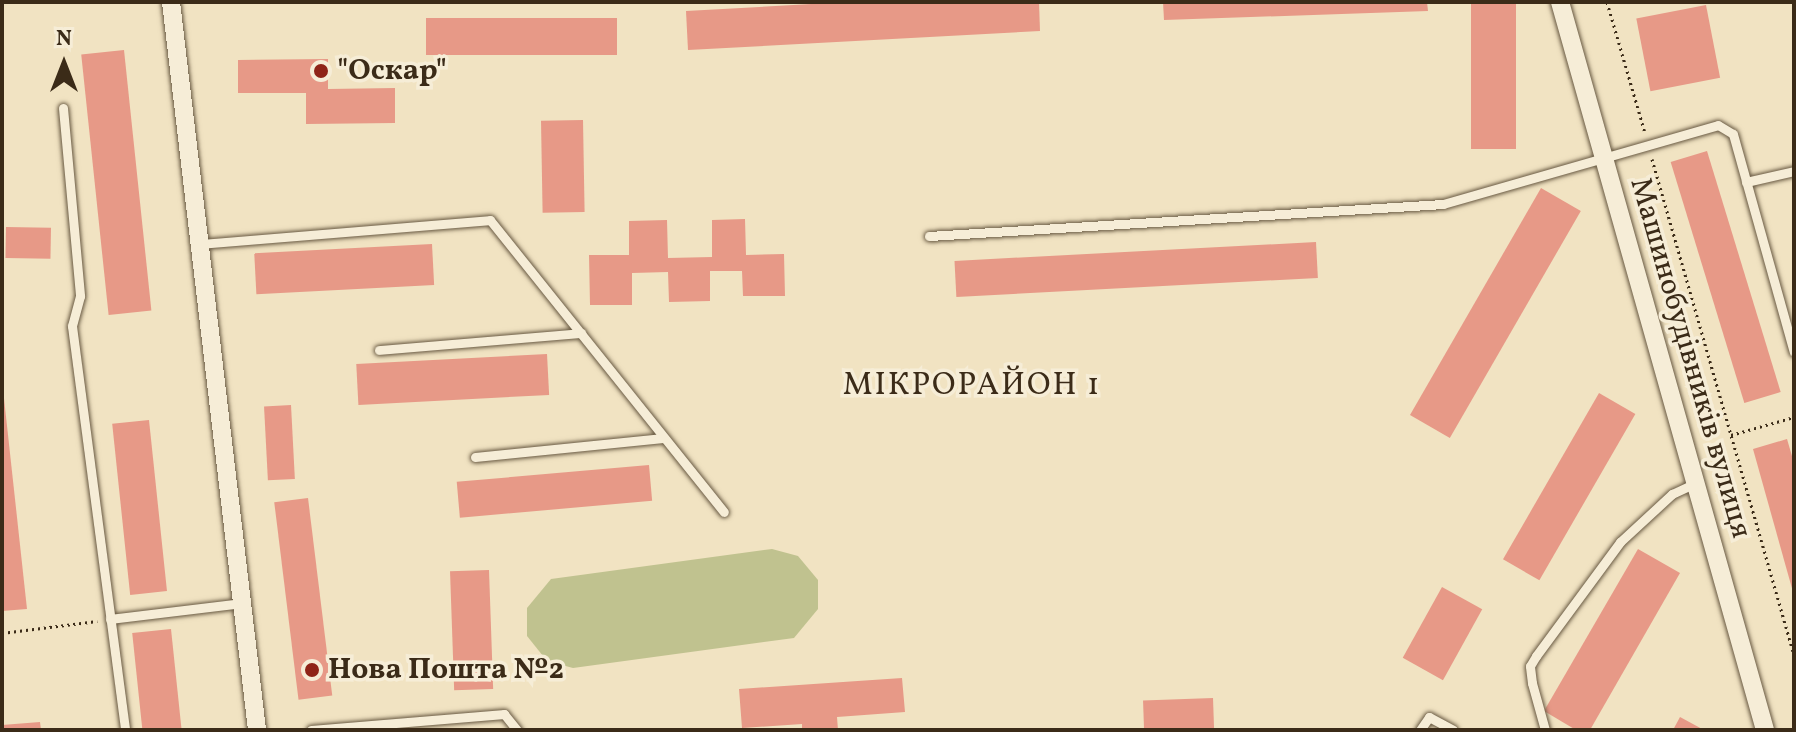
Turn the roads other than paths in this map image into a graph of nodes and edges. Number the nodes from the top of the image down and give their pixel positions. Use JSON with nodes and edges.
{"nodes":[{"id":1,"x":171,"y":2,"type":"edge"},
{"id":2,"x":1560,"y":2,"type":"edge"},
{"id":3,"x":63,"y":108,"type":"dead end"},
{"id":4,"x":1604,"y":157,"type":"junction"},
{"id":5,"x":1794,"y":171,"type":"edge"},
{"id":6,"x":1746,"y":182,"type":"junction"},
{"id":7,"x":929,"y":236,"type":"dead end"},
{"id":8,"x":200,"y":244,"type":"junction"},
{"id":9,"x":581,"y":333,"type":"junction"},
{"id":10,"x":379,"y":350,"type":"dead end"},
{"id":11,"x":1794,"y":352,"type":"edge"},
{"id":12,"x":663,"y":438,"type":"junction"},
{"id":13,"x":475,"y":457,"type":"dead end"},
{"id":14,"x":1696,"y":483,"type":"junction"},
{"id":15,"x":724,"y":512,"type":"dead end"},
{"id":16,"x":242,"y":603,"type":"junction"},
{"id":17,"x":110,"y":619,"type":"junction"},
{"id":18,"x":125,"y":730,"type":"edge"},
{"id":19,"x":257,"y":730,"type":"edge"},
{"id":20,"x":311,"y":730,"type":"edge"},
{"id":21,"x":517,"y":730,"type":"edge"},
{"id":22,"x":1420,"y":730,"type":"edge"},
{"id":23,"x":1453,"y":730,"type":"edge"},
{"id":24,"x":1545,"y":730,"type":"edge"},
{"id":25,"x":1765,"y":730,"type":"edge"}],
"edges":[{"from":1,"to":8,"type":"street"},
{"from":2,"to":4,"type":"street","name":"Машинобудівників вулиця"},
{"from":3,"to":17,"type":"lane"},
{"from":4,"to":6,"type":"lane"},
{"from":4,"to":7,"type":"lane"},
{"from":4,"to":14,"type":"street","name":"Машинобудівників вулиця"},
{"from":5,"to":6,"type":"lane"},
{"from":6,"to":11,"type":"lane"},
{"from":8,"to":9,"type":"lane"},
{"from":8,"to":16,"type":"street"},
{"from":9,"to":10,"type":"lane"},
{"from":9,"to":12,"type":"lane"},
{"from":12,"to":13,"type":"lane"},
{"from":12,"to":15,"type":"lane"},
{"from":14,"to":24,"type":"lane"},
{"from":14,"to":25,"type":"street","name":"Машинобудівників вулиця"},
{"from":16,"to":17,"type":"lane"},
{"from":16,"to":19,"type":"street"},
{"from":17,"to":18,"type":"lane"},
{"from":20,"to":21,"type":"lane"},
{"from":22,"to":23,"type":"lane"}]}
